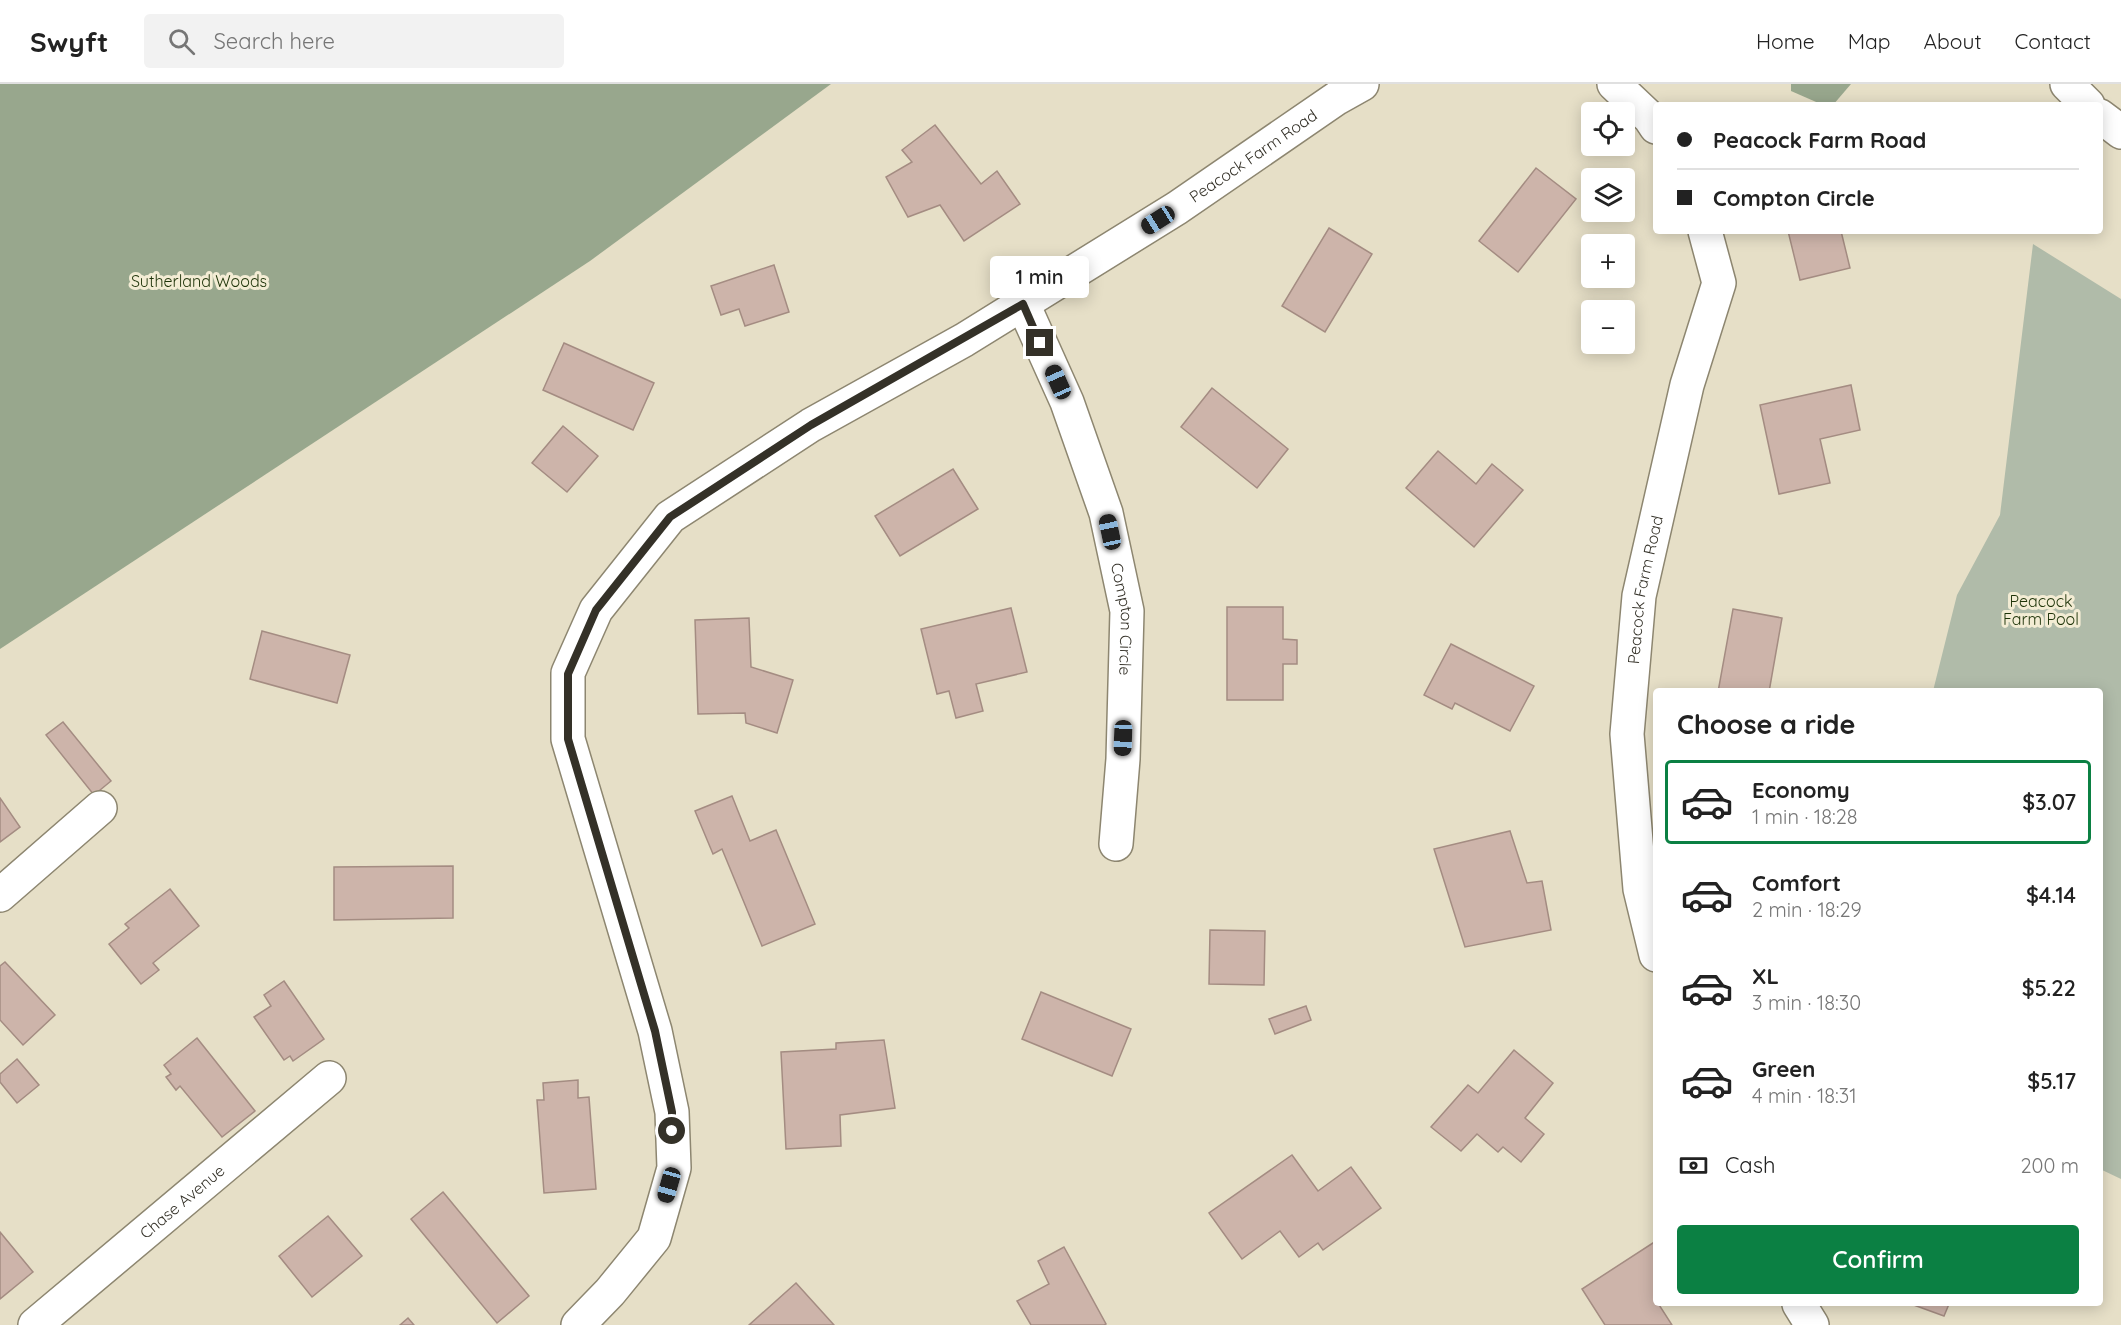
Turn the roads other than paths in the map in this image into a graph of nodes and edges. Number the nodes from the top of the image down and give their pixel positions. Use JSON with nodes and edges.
{"nodes":[{"id":1,"x":1362,"y":84,"type":"edge"},
{"id":2,"x":1614,"y":84,"type":"edge"},
{"id":3,"x":2067,"y":84,"type":"edge"},
{"id":4,"x":2085,"y":102,"type":"edge"},
{"id":5,"x":2103,"y":118,"type":"edge"},
{"id":6,"x":1653,"y":122,"type":"edge"},
{"id":7,"x":2121,"y":132,"type":"edge"},
{"id":8,"x":1706,"y":234,"type":"edge"},
{"id":9,"x":1023,"y":304,"type":"junction"},
{"id":10,"x":100,"y":808,"type":"dead end"},
{"id":11,"x":1116,"y":844,"type":"dead end"},
{"id":12,"x":0,"y":895,"type":"edge"},
{"id":13,"x":1653,"y":943,"type":"edge"},
{"id":14,"x":329,"y":1078,"type":"dead end"},
{"id":15,"x":1800,"y":1306,"type":"edge"},
{"id":16,"x":35,"y":1325,"type":"edge"},
{"id":17,"x":578,"y":1325,"type":"edge"},
{"id":18,"x":1812,"y":1325,"type":"edge"}],
"edges":[{"from":1,"to":9,"type":"main road","name":"Peacock Farm Road"},
{"from":2,"to":6,"type":"main road"},
{"from":3,"to":4,"type":"main road"},
{"from":5,"to":7,"type":"main road"},
{"from":8,"to":13,"type":"main road","name":"Peacock Farm Road"},
{"from":9,"to":11,"type":"main road","name":"Compton Circle"},
{"from":9,"to":17,"type":"main road","name":"Peacock Farm Road"},
{"from":10,"to":12,"type":"main road"},
{"from":14,"to":16,"type":"main road","name":"Chase Avenue"},
{"from":15,"to":18,"type":"main road"}]}
